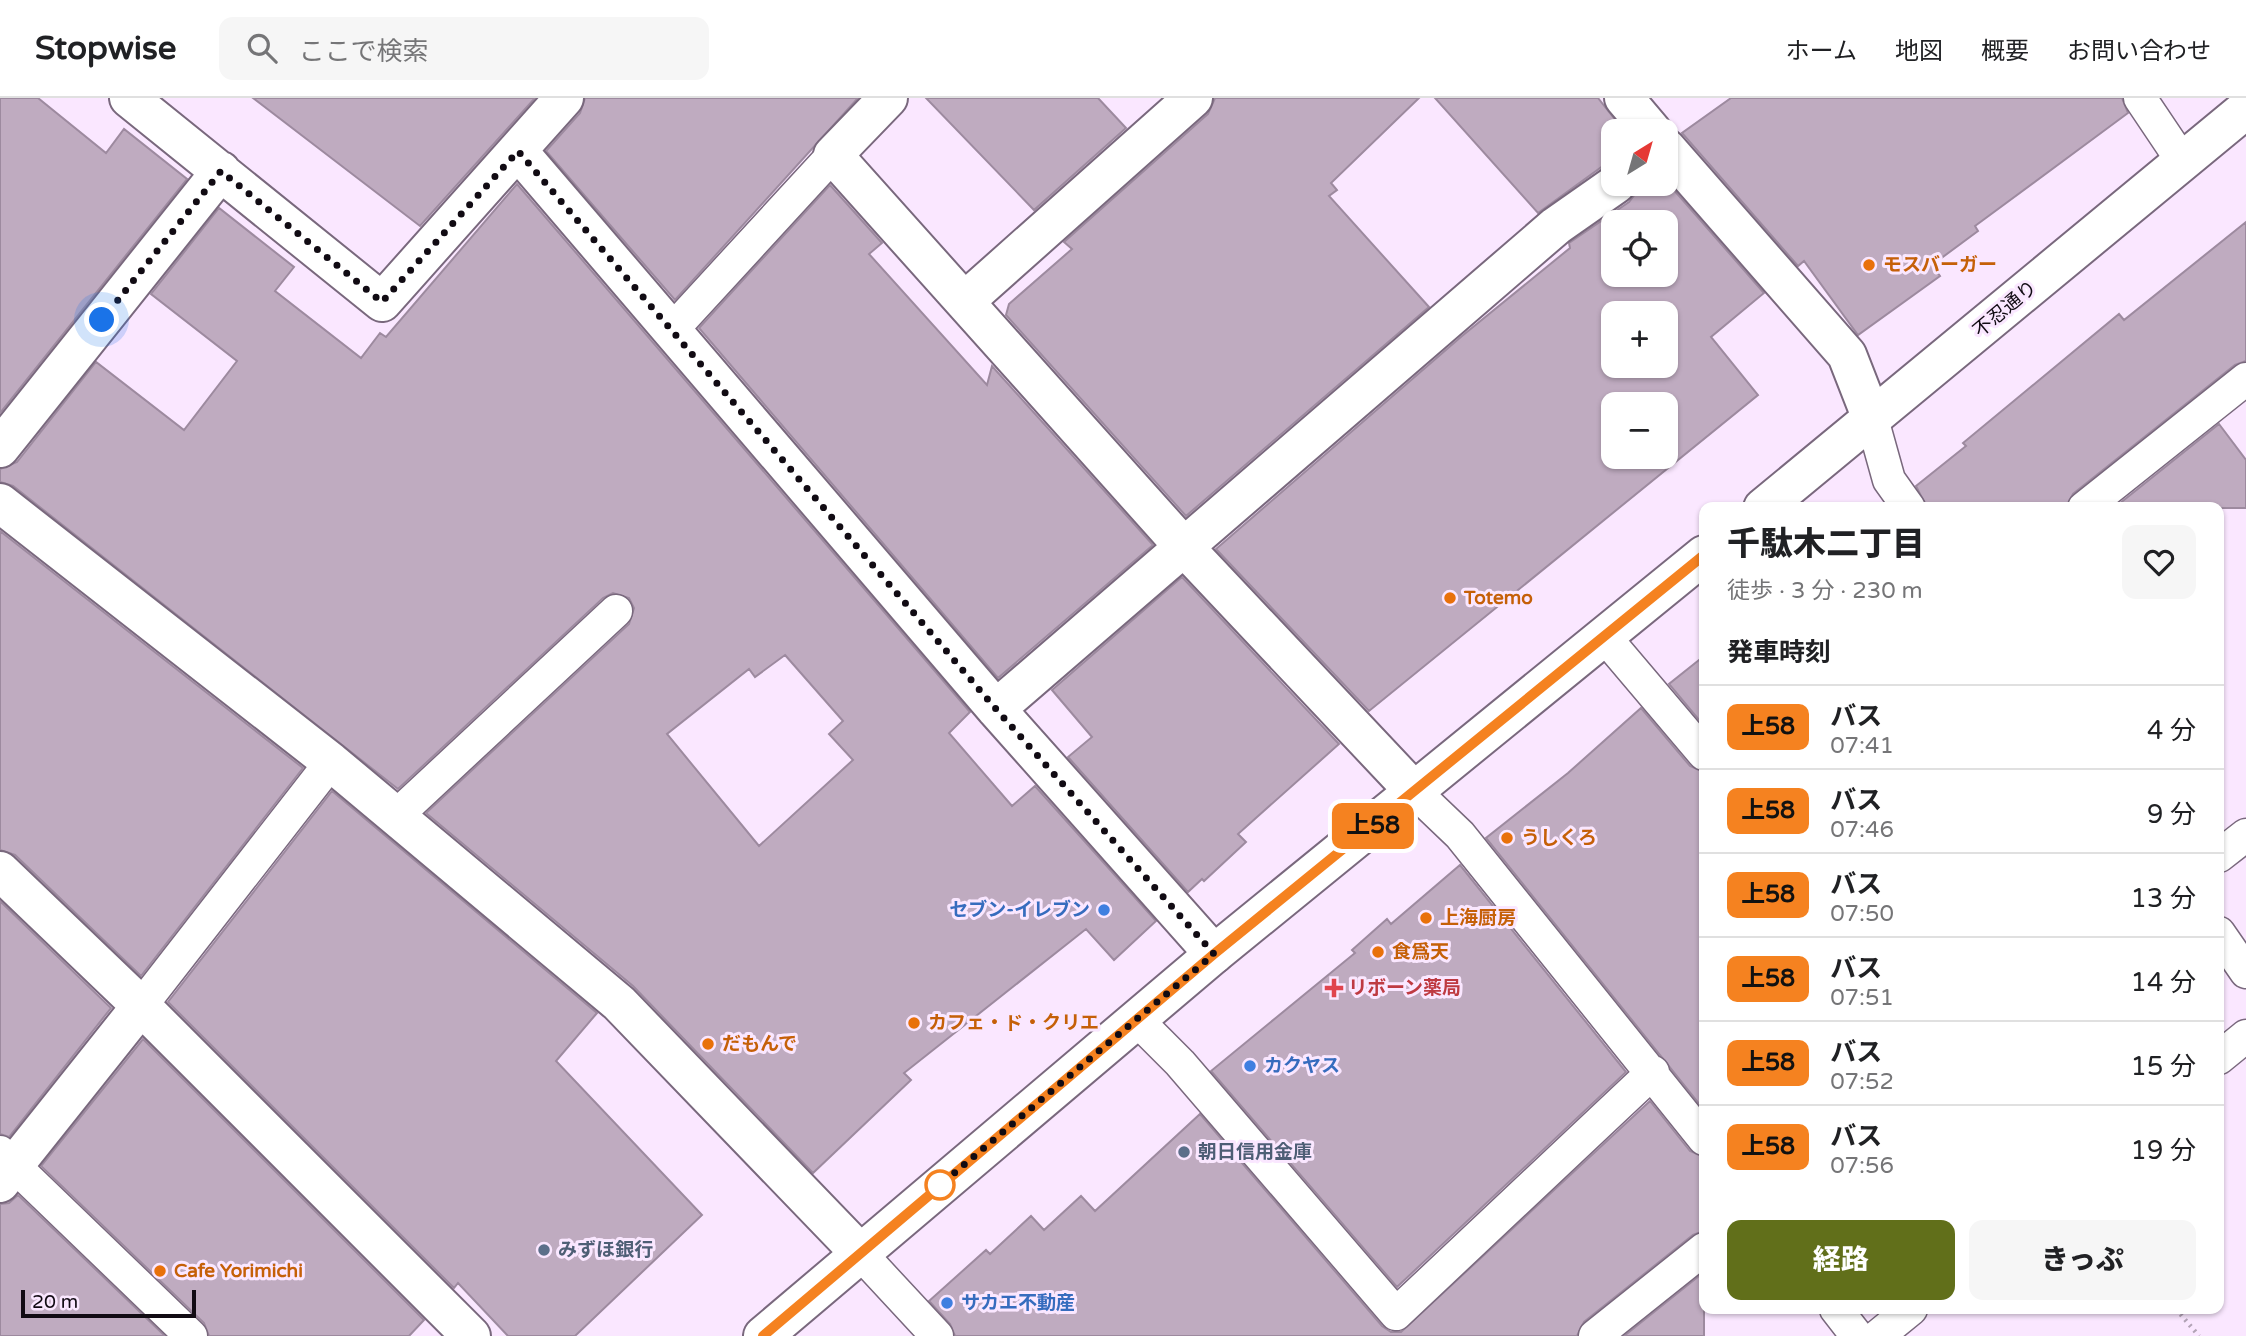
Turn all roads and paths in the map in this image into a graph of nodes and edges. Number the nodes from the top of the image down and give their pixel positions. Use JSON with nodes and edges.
{"nodes":[{"id":1,"x":128,"y":98,"type":"edge"},
{"id":2,"x":564,"y":98,"type":"edge"},
{"id":3,"x":888,"y":98,"type":"edge"},
{"id":4,"x":1193,"y":98,"type":"edge"},
{"id":5,"x":1624,"y":98,"type":"edge"},
{"id":6,"x":2140,"y":98,"type":"edge"},
{"id":7,"x":2246,"y":109,"type":"edge"},
{"id":8,"x":1642,"y":119,"type":"edge"},
{"id":9,"x":518,"y":151,"type":"junction"},
{"id":10,"x":833,"y":155,"type":"junction"},
{"id":11,"x":1678,"y":162,"type":"edge"},
{"id":12,"x":2183,"y":162,"type":"junction"},
{"id":13,"x":221,"y":171,"type":"junction"},
{"id":14,"x":1601,"y":194,"type":"edge"},
{"id":15,"x":965,"y":301,"type":"junction"},
{"id":16,"x":673,"y":329,"type":"junction"},
{"id":17,"x":2246,"y":379,"type":"edge"},
{"id":18,"x":1872,"y":419,"type":"junction"},
{"id":19,"x":0,"y":448,"type":"edge"},
{"id":20,"x":1770,"y":502,"type":"edge"},
{"id":21,"x":1905,"y":502,"type":"edge"},
{"id":22,"x":2092,"y":502,"type":"edge"},
{"id":23,"x":0,"y":503,"type":"edge"},
{"id":24,"x":1184,"y":547,"type":"junction"},
{"id":25,"x":1699,"y":559,"type":"edge"},
{"id":26,"x":616,"y":611,"type":"dead end"},
{"id":27,"x":1604,"y":636,"type":"junction"},
{"id":28,"x":996,"y":709,"type":"junction"},
{"id":29,"x":1699,"y":748,"type":"edge"},
{"id":30,"x":331,"y":762,"type":"junction"},
{"id":31,"x":1415,"y":792,"type":"junction"},
{"id":32,"x":395,"y":817,"type":"junction"},
{"id":33,"x":2246,"y":835,"type":"edge"},
{"id":34,"x":2224,"y":852,"type":"edge"},
{"id":35,"x":0,"y":871,"type":"edge"},
{"id":36,"x":2224,"y":940,"type":"edge"},
{"id":37,"x":1214,"y":954,"type":"junction"},
{"id":38,"x":2246,"y":972,"type":"edge"},
{"id":39,"x":141,"y":1006,"type":"junction"},
{"id":40,"x":1138,"y":1021,"type":"junction"},
{"id":41,"x":2246,"y":1036,"type":"edge"},
{"id":42,"x":2224,"y":1054,"type":"edge"},
{"id":43,"x":1653,"y":1073,"type":"junction"},
{"id":44,"x":1699,"y":1133,"type":"edge"},
{"id":45,"x":5,"y":1166,"type":"edge"},
{"id":46,"x":860,"y":1253,"type":"junction"},
{"id":47,"x":1699,"y":1254,"type":"edge"},
{"id":48,"x":1840,"y":1314,"type":"edge"},
{"id":49,"x":1905,"y":1314,"type":"edge"},
{"id":50,"x":2180,"y":1314,"type":"edge"},
{"id":51,"x":191,"y":1336,"type":"edge"},
{"id":52,"x":471,"y":1336,"type":"edge"},
{"id":53,"x":763,"y":1336,"type":"edge"},
{"id":54,"x":937,"y":1336,"type":"edge"},
{"id":55,"x":1595,"y":1336,"type":"edge"},
{"id":56,"x":1857,"y":1336,"type":"edge"},
{"id":57,"x":1878,"y":1336,"type":"edge"},
{"id":58,"x":2199,"y":1336,"type":"edge"}],
"edges":[{"from":1,"to":13,"type":"street"},
{"from":2,"to":9,"type":"street"},
{"from":3,"to":10,"type":"street"},
{"from":4,"to":15,"type":"street"},
{"from":5,"to":8,"type":"street"},
{"from":6,"to":12,"type":"lane"},
{"from":7,"to":12,"type":"street","name":"不忍通り"},
{"from":9,"to":13,"type":"street"},
{"from":9,"to":16,"type":"street"},
{"from":10,"to":15,"type":"street"},
{"from":10,"to":16,"type":"lane"},
{"from":11,"to":18,"type":"street"},
{"from":12,"to":18,"type":"street","name":"不忍通り"},
{"from":13,"to":19,"type":"street"},
{"from":14,"to":24,"type":"street"},
{"from":15,"to":24,"type":"street"},
{"from":16,"to":28,"type":"street"},
{"from":17,"to":22,"type":"lane"},
{"from":18,"to":20,"type":"street","name":"不忍通り"},
{"from":18,"to":21,"type":"lane"},
{"from":23,"to":30,"type":"street"},
{"from":24,"to":28,"type":"street"},
{"from":24,"to":31,"type":"street"},
{"from":25,"to":27,"type":"street"},
{"from":26,"to":32,"type":"lane"},
{"from":27,"to":29,"type":"lane"},
{"from":27,"to":31,"type":"street"},
{"from":28,"to":37,"type":"street"},
{"from":30,"to":32,"type":"street"},
{"from":30,"to":39,"type":"lane"},
{"from":31,"to":37,"type":"street"},
{"from":31,"to":43,"type":"lane"},
{"from":32,"to":46,"type":"street"},
{"from":33,"to":34,"type":"lane"},
{"from":35,"to":39,"type":"street"},
{"from":36,"to":38,"type":"lane"},
{"from":37,"to":40,"type":"street"},
{"from":39,"to":45,"type":"street"},
{"from":39,"to":52,"type":"street"},
{"from":40,"to":43,"type":"lane"},
{"from":40,"to":46,"type":"street"},
{"from":41,"to":42,"type":"lane"},
{"from":43,"to":44,"type":"lane"},
{"from":45,"to":51,"type":"lane"},
{"from":46,"to":53,"type":"street"},
{"from":46,"to":54,"type":"lane"},
{"from":47,"to":55,"type":"lane"},
{"from":48,"to":56,"type":"lane"},
{"from":49,"to":57,"type":"lane"},
{"from":50,"to":58,"type":"path"}]}
